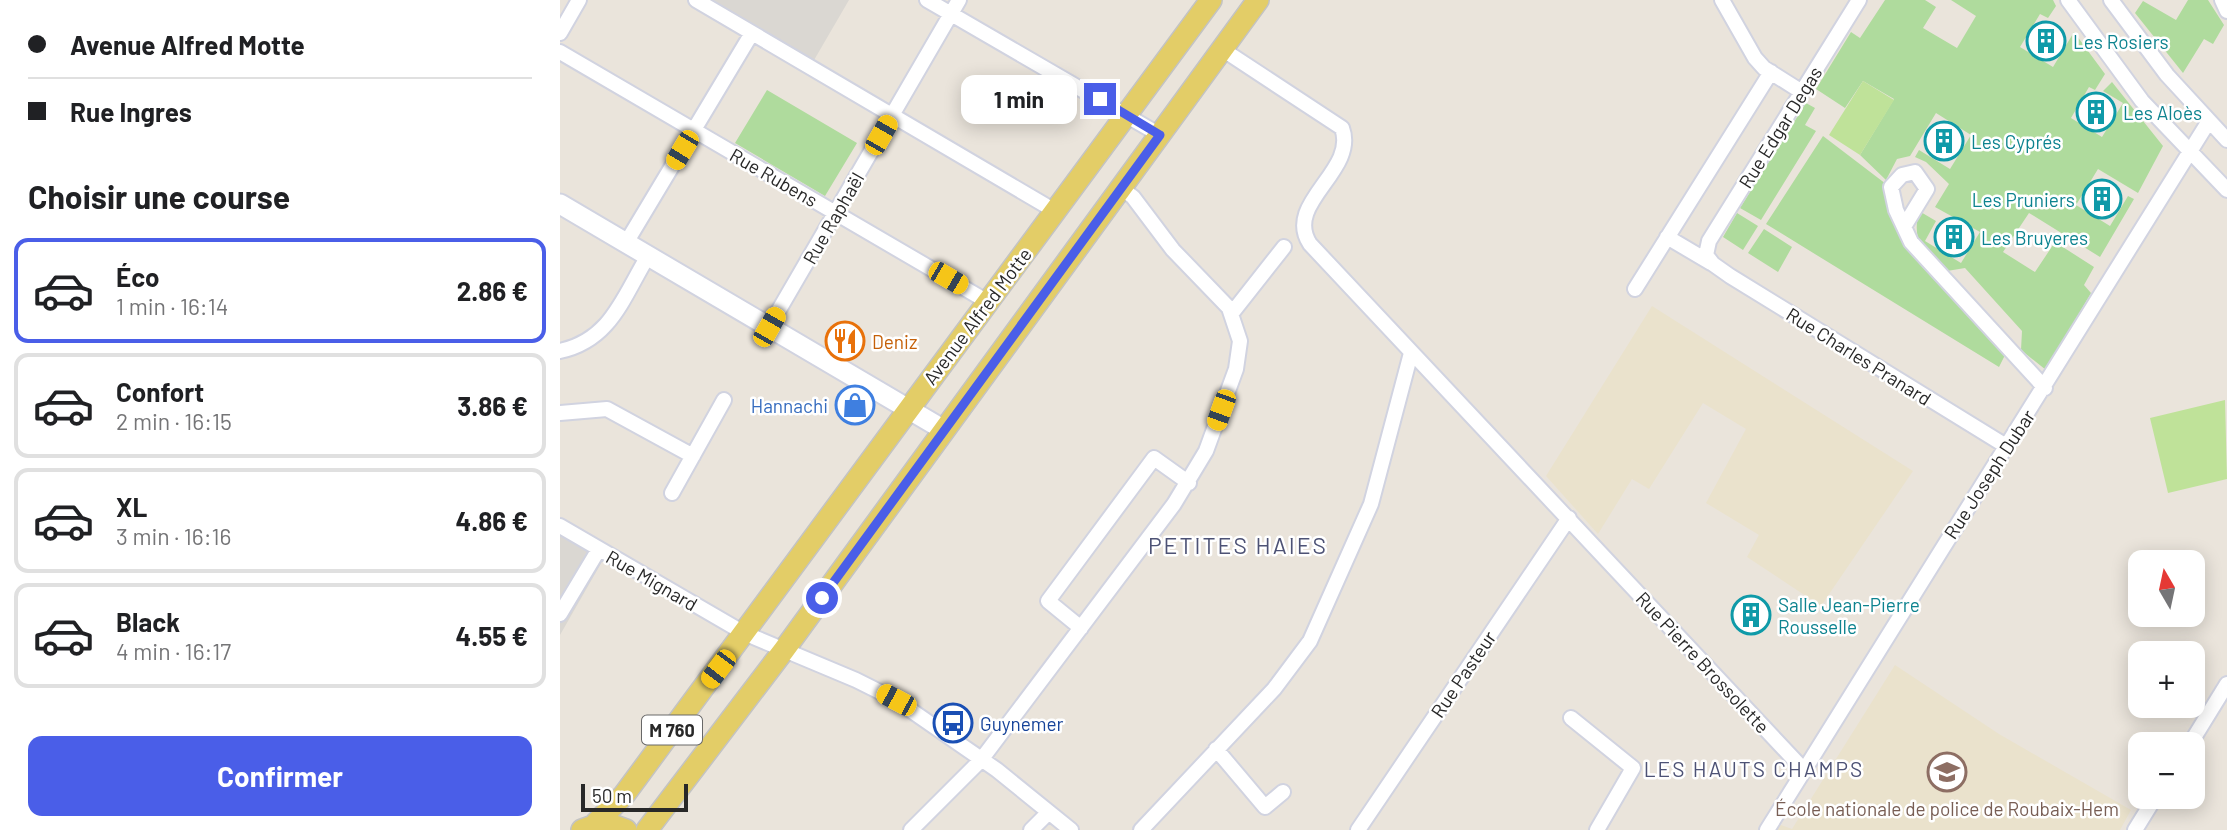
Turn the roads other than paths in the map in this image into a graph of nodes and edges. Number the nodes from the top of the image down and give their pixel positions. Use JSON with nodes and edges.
{"nodes":[{"id":1,"x":579,"y":0,"type":"edge"},
{"id":2,"x":696,"y":0,"type":"edge"},
{"id":3,"x":927,"y":0,"type":"edge"},
{"id":4,"x":959,"y":0,"type":"edge"},
{"id":5,"x":1211,"y":0,"type":"edge"},
{"id":6,"x":1258,"y":0,"type":"edge"},
{"id":7,"x":1721,"y":0,"type":"edge"},
{"id":8,"x":1859,"y":0,"type":"edge"},
{"id":9,"x":2068,"y":0,"type":"edge"},
{"id":10,"x":2111,"y":0,"type":"edge"},
{"id":11,"x":2222,"y":0,"type":"edge"},
{"id":12,"x":2227,"y":10,"type":"edge"},
{"id":13,"x":951,"y":14,"type":"junction"},
{"id":14,"x":560,"y":33,"type":"edge"},
{"id":15,"x":751,"y":33,"type":"junction"},
{"id":16,"x":1223,"y":49,"type":"junction"},
{"id":17,"x":560,"y":52,"type":"edge"},
{"id":18,"x":1770,"y":72,"type":"junction"},
{"id":19,"x":1802,"y":92,"type":"junction"},
{"id":20,"x":1127,"y":114,"type":"junction"},
{"id":21,"x":892,"y":116,"type":"junction"},
{"id":22,"x":2209,"y":121,"type":"junction"},
{"id":23,"x":694,"y":130,"type":"junction"},
{"id":24,"x":1160,"y":135,"type":"junction"},
{"id":25,"x":2227,"y":140,"type":"edge"},
{"id":26,"x":2188,"y":151,"type":"junction"},
{"id":27,"x":1121,"y":188,"type":"junction"},
{"id":28,"x":2227,"y":190,"type":"edge"},
{"id":29,"x":560,"y":204,"type":"edge"},
{"id":30,"x":1055,"y":211,"type":"junction"},
{"id":31,"x":836,"y":213,"type":"junction"},
{"id":32,"x":1905,"y":226,"type":"dead end"},
{"id":33,"x":1667,"y":237,"type":"junction"},
{"id":34,"x":626,"y":243,"type":"junction"},
{"id":35,"x":1283,"y":247,"type":"dead end"},
{"id":36,"x":649,"y":256,"type":"junction"},
{"id":37,"x":1709,"y":260,"type":"junction"},
{"id":38,"x":1635,"y":289,"type":"dead end"},
{"id":39,"x":988,"y":302,"type":"junction"},
{"id":40,"x":1232,"y":313,"type":"junction"},
{"id":41,"x":769,"y":327,"type":"junction"},
{"id":42,"x":560,"y":351,"type":"edge"},
{"id":43,"x":1411,"y":353,"type":"junction"},
{"id":44,"x":2045,"y":388,"type":"junction"},
{"id":45,"x":724,"y":400,"type":"dead end"},
{"id":46,"x":908,"y":409,"type":"junction"},
{"id":47,"x":560,"y":412,"type":"edge"},
{"id":48,"x":944,"y":430,"type":"junction"},
{"id":49,"x":2006,"y":446,"type":"junction"},
{"id":50,"x":692,"y":456,"type":"junction"},
{"id":51,"x":1189,"y":483,"type":"junction"},
{"id":52,"x":671,"y":493,"type":"dead end"},
{"id":53,"x":1569,"y":519,"type":"junction"},
{"id":54,"x":560,"y":526,"type":"edge"},
{"id":55,"x":599,"y":549,"type":"junction"},
{"id":56,"x":560,"y":614,"type":"edge"},
{"id":57,"x":1081,"y":628,"type":"junction"},
{"id":58,"x":744,"y":634,"type":"junction"},
{"id":59,"x":784,"y":650,"type":"junction"},
{"id":60,"x":2227,"y":684,"type":"edge"},
{"id":61,"x":2222,"y":704,"type":"edge"},
{"id":62,"x":1571,"y":718,"type":"dead end"},
{"id":63,"x":2200,"y":732,"type":"edge"},
{"id":64,"x":1216,"y":750,"type":"junction"},
{"id":65,"x":981,"y":760,"type":"junction"},
{"id":66,"x":1803,"y":769,"type":"junction"},
{"id":67,"x":1283,"y":792,"type":"dead end"},
{"id":68,"x":2149,"y":809,"type":"edge"},
{"id":69,"x":1049,"y":812,"type":"junction"},
{"id":70,"x":589,"y":826,"type":"edge"},
{"id":71,"x":1768,"y":828,"type":"edge"},
{"id":72,"x":2138,"y":829,"type":"edge"},
{"id":73,"x":626,"y":830,"type":"edge"},
{"id":74,"x":648,"y":830,"type":"edge"},
{"id":75,"x":911,"y":830,"type":"edge"},
{"id":76,"x":1031,"y":830,"type":"edge"},
{"id":77,"x":1071,"y":830,"type":"edge"},
{"id":78,"x":1141,"y":830,"type":"edge"},
{"id":79,"x":1358,"y":830,"type":"edge"},
{"id":80,"x":1597,"y":830,"type":"edge"}],
"edges":[{"from":1,"to":14,"type":"street"},
{"from":2,"to":15,"type":"street"},
{"from":3,"to":13,"type":"street"},
{"from":4,"to":13,"type":"street","name":"Rue Raphaël"},
{"from":5,"to":20,"type":"main road","name":"Avenue Alfred Motte","number":"M 760"},
{"from":6,"to":16,"type":"main road","name":"Avenue Alfred Motte","number":"M 760"},
{"from":7,"to":18,"type":"street"},
{"from":8,"to":19,"type":"street","name":"Rue Edgar Degas"},
{"from":9,"to":26,"type":"street"},
{"from":10,"to":22,"type":"street"},
{"from":11,"to":12,"type":"street"},
{"from":13,"to":20,"type":"street"},
{"from":13,"to":21,"type":"street","name":"Rue Raphaël"},
{"from":15,"to":21,"type":"street"},
{"from":15,"to":23,"type":"street"},
{"from":16,"to":24,"type":"main road","name":"Avenue Alfred Motte","number":"M 760"},
{"from":16,"to":43,"type":"street"},
{"from":17,"to":23,"type":"street","name":"Rue Rubens"},
{"from":18,"to":19,"type":"street"},
{"from":18,"to":33,"type":"street","name":"Rue Edgar Degas"},
{"from":19,"to":37,"type":"street","name":"Rue Edgar Degas"},
{"from":20,"to":24,"type":"street"},
{"from":20,"to":30,"type":"main road","name":"Avenue Alfred Motte","number":"M 760"},
{"from":21,"to":30,"type":"street"},
{"from":21,"to":31,"type":"street","name":"Rue Raphaël"},
{"from":22,"to":25,"type":"street"},
{"from":22,"to":26,"type":"street","name":"Rue Joseph Dubar"},
{"from":23,"to":31,"type":"street","name":"Rue Rubens"},
{"from":23,"to":34,"type":"street"},
{"from":24,"to":27,"type":"main road","name":"Avenue Alfred Motte","number":"M 760"},
{"from":26,"to":28,"type":"street"},
{"from":26,"to":44,"type":"street","name":"Rue Joseph Dubar"},
{"from":27,"to":40,"type":"street"},
{"from":27,"to":48,"type":"main road","name":"Avenue Alfred Motte","number":"M 760"},
{"from":29,"to":34,"type":"street"},
{"from":30,"to":39,"type":"main road","name":"Avenue Alfred Motte","number":"M 760"},
{"from":31,"to":39,"type":"street","name":"Rue Rubens"},
{"from":31,"to":41,"type":"street","name":"Rue Raphaël"},
{"from":32,"to":44,"type":"street"},
{"from":33,"to":37,"type":"street","name":"Rue Charles Pranard"},
{"from":33,"to":38,"type":"street","name":"Rue Edgar Degas"},
{"from":34,"to":36,"type":"street"},
{"from":35,"to":40,"type":"street"},
{"from":36,"to":41,"type":"street"},
{"from":36,"to":42,"type":"street"},
{"from":37,"to":49,"type":"street","name":"Rue Charles Pranard"},
{"from":39,"to":46,"type":"main road","name":"Avenue Alfred Motte","number":"M 760"},
{"from":40,"to":51,"type":"street"},
{"from":41,"to":46,"type":"street"},
{"from":43,"to":53,"type":"street","name":"Rue Pierre Brossolette"},
{"from":43,"to":64,"type":"street"},
{"from":44,"to":49,"type":"street","name":"Rue Joseph Dubar"},
{"from":45,"to":50,"type":"street"},
{"from":46,"to":48,"type":"street"},
{"from":46,"to":58,"type":"main road","name":"Avenue Alfred Motte","number":"M 760"},
{"from":47,"to":50,"type":"street"},
{"from":48,"to":59,"type":"main road","name":"Avenue Alfred Motte","number":"M 760"},
{"from":49,"to":66,"type":"street","name":"Rue Joseph Dubar"},
{"from":50,"to":52,"type":"street"},
{"from":51,"to":57,"type":"street"},
{"from":51,"to":57,"type":"street"},
{"from":53,"to":66,"type":"street","name":"Rue Pierre Brossolette"},
{"from":53,"to":79,"type":"street","name":"Rue Pasteur"},
{"from":54,"to":55,"type":"street","name":"Rue Mignard"},
{"from":55,"to":56,"type":"street"},
{"from":55,"to":58,"type":"street","name":"Rue Mignard"},
{"from":57,"to":65,"type":"street"},
{"from":58,"to":59,"type":"street"},
{"from":58,"to":70,"type":"main road","name":"Avenue Alfred Motte","number":"M 760"},
{"from":59,"to":65,"type":"street"},
{"from":59,"to":74,"type":"main road","name":"Avenue Alfred Motte","number":"M 760"},
{"from":60,"to":61,"type":"street"},
{"from":61,"to":63,"type":"street"},
{"from":62,"to":80,"type":"street"},
{"from":64,"to":67,"type":"street"},
{"from":64,"to":78,"type":"street"},
{"from":65,"to":69,"type":"street"},
{"from":65,"to":75,"type":"street"},
{"from":66,"to":71,"type":"street","name":"Rue Joseph Dubar"},
{"from":68,"to":72,"type":"street"},
{"from":69,"to":76,"type":"street"},
{"from":69,"to":77,"type":"street"},
{"from":70,"to":73,"type":"main road"}]}
